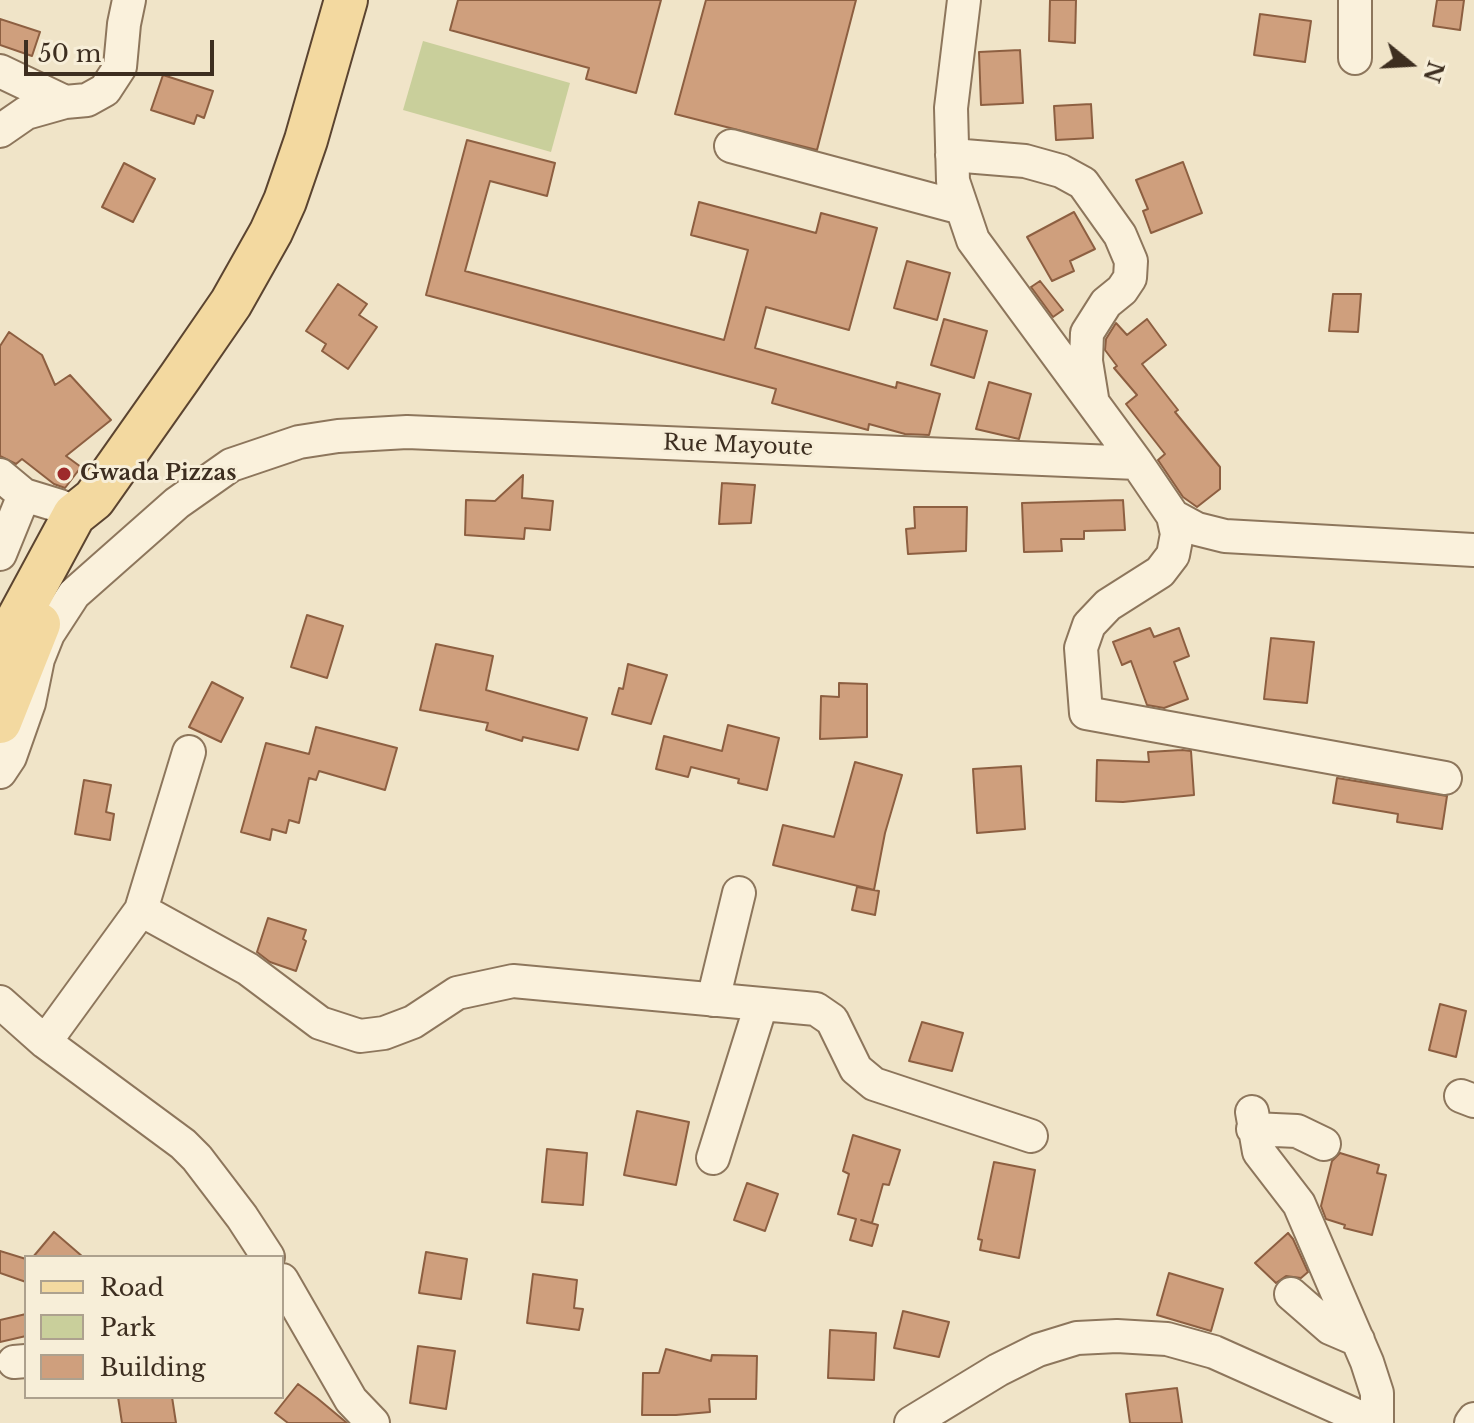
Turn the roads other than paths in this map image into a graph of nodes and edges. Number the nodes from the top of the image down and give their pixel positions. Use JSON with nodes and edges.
{"nodes":[{"id":1,"x":129,"y":0,"type":"edge"},
{"id":2,"x":346,"y":0,"type":"edge"},
{"id":3,"x":964,"y":0,"type":"edge"},
{"id":4,"x":1355,"y":0,"type":"edge"},
{"id":5,"x":1355,"y":58,"type":"dead end"},
{"id":6,"x":0,"y":71,"type":"edge"},
{"id":7,"x":65,"y":102,"type":"junction"},
{"id":8,"x":0,"y":131,"type":"edge"},
{"id":9,"x":731,"y":146,"type":"dead end"},
{"id":10,"x":952,"y":155,"type":"junction"},
{"id":11,"x":962,"y":208,"type":"junction"},
{"id":12,"x":1092,"y":402,"type":"junction"},
{"id":13,"x":1137,"y":463,"type":"junction"},
{"id":14,"x":12,"y":485,"type":"edge"},
{"id":15,"x":84,"y":507,"type":"junction"},
{"id":16,"x":1173,"y":516,"type":"junction"},
{"id":17,"x":1474,"y":550,"type":"edge"},
{"id":18,"x":0,"y":554,"type":"edge"},
{"id":19,"x":0,"y":652,"type":"edge"},
{"id":20,"x":0,"y":722,"type":"edge"},
{"id":21,"x":189,"y":752,"type":"dead end"},
{"id":22,"x":0,"y":772,"type":"edge"},
{"id":23,"x":1445,"y":778,"type":"dead end"},
{"id":24,"x":739,"y":893,"type":"dead end"},
{"id":25,"x":141,"y":910,"type":"junction"},
{"id":26,"x":713,"y":1000,"type":"junction"},
{"id":27,"x":0,"y":1002,"type":"edge"},
{"id":28,"x":761,"y":1005,"type":"junction"},
{"id":29,"x":45,"y":1042,"type":"junction"},
{"id":30,"x":1031,"y":1136,"type":"dead end"},
{"id":31,"x":1324,"y":1144,"type":"dead end"},
{"id":32,"x":713,"y":1158,"type":"dead end"},
{"id":33,"x":267,"y":1255,"type":"edge"},
{"id":34,"x":285,"y":1293,"type":"edge"},
{"id":35,"x":1291,"y":1294,"type":"dead end"},
{"id":36,"x":1358,"y":1340,"type":"junction"},
{"id":37,"x":1341,"y":1416,"type":"edge"},
{"id":38,"x":373,"y":1423,"type":"edge"},
{"id":39,"x":911,"y":1423,"type":"edge"},
{"id":40,"x":1375,"y":1423,"type":"edge"}],
"edges":[{"from":1,"to":7,"type":"street"},
{"from":2,"to":15,"type":"main road"},
{"from":3,"to":10,"type":"street"},
{"from":4,"to":5,"type":"street"},
{"from":6,"to":7,"type":"street"},
{"from":7,"to":8,"type":"street"},
{"from":9,"to":11,"type":"street"},
{"from":10,"to":11,"type":"street"},
{"from":10,"to":12,"type":"street"},
{"from":11,"to":12,"type":"street"},
{"from":12,"to":13,"type":"street"},
{"from":13,"to":16,"type":"street"},
{"from":13,"to":22,"type":"street","name":"Rue Mayoute"},
{"from":14,"to":15,"type":"street"},
{"from":14,"to":18,"type":"street"},
{"from":15,"to":19,"type":"main road"},
{"from":15,"to":20,"type":"main road"},
{"from":16,"to":17,"type":"street"},
{"from":16,"to":23,"type":"street"},
{"from":21,"to":25,"type":"street"},
{"from":24,"to":26,"type":"street"},
{"from":25,"to":26,"type":"street"},
{"from":25,"to":29,"type":"street"},
{"from":26,"to":28,"type":"street"},
{"from":27,"to":29,"type":"street"},
{"from":28,"to":30,"type":"street"},
{"from":28,"to":32,"type":"street"},
{"from":29,"to":33,"type":"street"},
{"from":31,"to":36,"type":"street"},
{"from":34,"to":38,"type":"street"},
{"from":35,"to":36,"type":"street"},
{"from":36,"to":40,"type":"street"},
{"from":37,"to":39,"type":"street"},
{"from":37,"to":40,"type":"street"}]}
